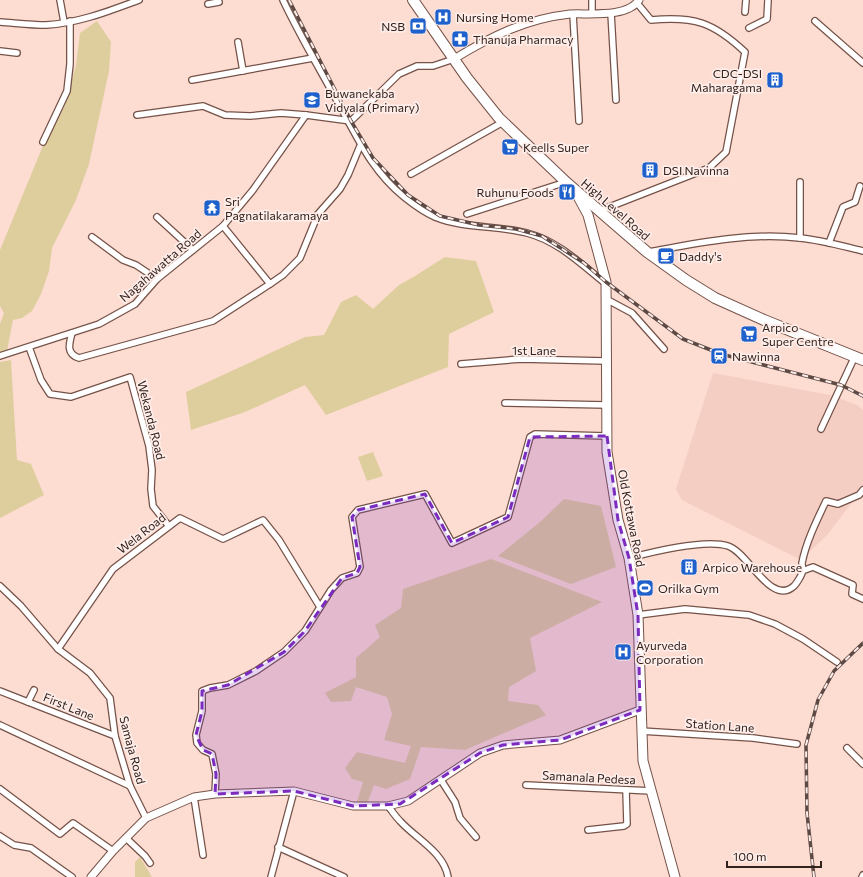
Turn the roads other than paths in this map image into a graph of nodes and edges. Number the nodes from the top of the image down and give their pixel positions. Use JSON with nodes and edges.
{"nodes":[{"id":1,"x":60,"y":0,"type":"edge"},
{"id":2,"x":139,"y":0,"type":"edge"},
{"id":3,"x":283,"y":0,"type":"edge"},
{"id":4,"x":413,"y":0,"type":"edge"},
{"id":5,"x":592,"y":0,"type":"edge"},
{"id":6,"x":746,"y":0,"type":"edge"},
{"id":7,"x":768,"y":0,"type":"edge"},
{"id":8,"x":220,"y":1,"type":"edge"},
{"id":9,"x":638,"y":2,"type":"edge"},
{"id":10,"x":208,"y":4,"type":"dead end"},
{"id":11,"x":745,"y":12,"type":"dead end"},
{"id":12,"x":611,"y":13,"type":"junction"},
{"id":13,"x":573,"y":14,"type":"junction"},
{"id":14,"x":592,"y":14,"type":"junction"},
{"id":15,"x":815,"y":21,"type":"dead end"},
{"id":16,"x":0,"y":22,"type":"edge"},
{"id":17,"x":67,"y":22,"type":"junction"},
{"id":18,"x":749,"y":28,"type":"dead end"},
{"id":19,"x":238,"y":42,"type":"dead end"},
{"id":20,"x":0,"y":51,"type":"edge"},
{"id":21,"x":17,"y":53,"type":"dead end"},
{"id":22,"x":313,"y":58,"type":"junction"},
{"id":23,"x":454,"y":59,"type":"junction"},
{"id":24,"x":863,"y":63,"type":"edge"},
{"id":25,"x":243,"y":71,"type":"junction"},
{"id":26,"x":192,"y":80,"type":"dead end"},
{"id":27,"x":616,"y":100,"type":"dead end"},
{"id":28,"x":137,"y":114,"type":"dead end"},
{"id":29,"x":306,"y":115,"type":"junction"},
{"id":30,"x":348,"y":120,"type":"junction"},
{"id":31,"x":579,"y":121,"type":"dead end"},
{"id":32,"x":503,"y":122,"type":"junction"},
{"id":33,"x":43,"y":142,"type":"dead end"},
{"id":34,"x":360,"y":146,"type":"junction"},
{"id":35,"x":411,"y":174,"type":"dead end"},
{"id":36,"x":566,"y":182,"type":"junction"},
{"id":37,"x":800,"y":182,"type":"dead end"},
{"id":38,"x":860,"y":186,"type":"dead end"},
{"id":39,"x":574,"y":190,"type":"junction"},
{"id":40,"x":599,"y":211,"type":"junction"},
{"id":41,"x":467,"y":214,"type":"dead end"},
{"id":42,"x":157,"y":217,"type":"dead end"},
{"id":43,"x":223,"y":226,"type":"junction"},
{"id":44,"x":92,"y":237,"type":"dead end"},
{"id":45,"x":800,"y":238,"type":"junction"},
{"id":46,"x":830,"y":243,"type":"junction"},
{"id":47,"x":193,"y":250,"type":"junction"},
{"id":48,"x":863,"y":251,"type":"edge"},
{"id":49,"x":647,"y":252,"type":"junction"},
{"id":50,"x":157,"y":279,"type":"junction"},
{"id":51,"x":270,"y":284,"type":"junction"},
{"id":52,"x":606,"y":284,"type":"junction"},
{"id":53,"x":606,"y":299,"type":"junction"},
{"id":54,"x":72,"y":333,"type":"junction"},
{"id":55,"x":29,"y":347,"type":"junction"},
{"id":56,"x":664,"y":349,"type":"dead end"},
{"id":57,"x":0,"y":356,"type":"edge"},
{"id":58,"x":859,"y":358,"type":"edge"},
{"id":59,"x":606,"y":361,"type":"junction"},
{"id":60,"x":461,"y":364,"type":"dead end"},
{"id":61,"x":505,"y":403,"type":"dead end"},
{"id":62,"x":607,"y":405,"type":"junction"},
{"id":63,"x":821,"y":429,"type":"dead end"},
{"id":64,"x":607,"y":436,"type":"junction"},
{"id":65,"x":863,"y":490,"type":"edge"},
{"id":66,"x":168,"y":525,"type":"junction"},
{"id":67,"x":629,"y":558,"type":"junction"},
{"id":68,"x":802,"y":571,"type":"junction"},
{"id":69,"x":0,"y":586,"type":"edge"},
{"id":70,"x":863,"y":599,"type":"edge"},
{"id":71,"x":320,"y":608,"type":"junction"},
{"id":72,"x":638,"y":615,"type":"junction"},
{"id":73,"x":58,"y":649,"type":"junction"},
{"id":74,"x":837,"y":662,"type":"dead end"},
{"id":75,"x":34,"y":690,"type":"dead end"},
{"id":76,"x":0,"y":691,"type":"edge"},
{"id":77,"x":28,"y":702,"type":"junction"},
{"id":78,"x":640,"y":710,"type":"junction"},
{"id":79,"x":0,"y":725,"type":"edge"},
{"id":80,"x":641,"y":731,"type":"junction"},
{"id":81,"x":115,"y":736,"type":"junction"},
{"id":82,"x":797,"y":744,"type":"dead end"},
{"id":83,"x":847,"y":748,"type":"dead end"},
{"id":84,"x":863,"y":764,"type":"edge"},
{"id":85,"x":441,"y":780,"type":"junction"},
{"id":86,"x":526,"y":785,"type":"dead end"},
{"id":87,"x":130,"y":786,"type":"junction"},
{"id":88,"x":0,"y":789,"type":"edge"},
{"id":89,"x":626,"y":790,"type":"junction"},
{"id":90,"x":294,"y":791,"type":"junction"},
{"id":91,"x":652,"y":791,"type":"junction"},
{"id":92,"x":215,"y":794,"type":"junction"},
{"id":93,"x":194,"y":797,"type":"junction"},
{"id":94,"x":388,"y":806,"type":"junction"},
{"id":95,"x":146,"y":818,"type":"junction"},
{"id":96,"x":588,"y":830,"type":"dead end"},
{"id":97,"x":0,"y":836,"type":"edge"},
{"id":98,"x":476,"y":837,"type":"dead end"},
{"id":99,"x":126,"y":838,"type":"junction"},
{"id":100,"x":278,"y":846,"type":"junction"},
{"id":101,"x":113,"y":851,"type":"junction"},
{"id":102,"x":203,"y":855,"type":"dead end"},
{"id":103,"x":150,"y":864,"type":"dead end"},
{"id":104,"x":72,"y":877,"type":"edge"},
{"id":105,"x":91,"y":877,"type":"edge"},
{"id":106,"x":271,"y":877,"type":"edge"},
{"id":107,"x":344,"y":877,"type":"edge"},
{"id":108,"x":448,"y":877,"type":"edge"},
{"id":109,"x":675,"y":877,"type":"edge"}],
"edges":[{"from":1,"to":17,"type":"street"},
{"from":2,"to":17,"type":"street"},
{"from":3,"to":22,"type":"street"},
{"from":4,"to":23,"type":"highway","name":"High Level Road"},
{"from":5,"to":14,"type":"street"},
{"from":6,"to":11,"type":"street"},
{"from":7,"to":18,"type":"street"},
{"from":8,"to":10,"type":"street"},
{"from":9,"to":12,"type":"street"},
{"from":9,"to":40,"type":"street"},
{"from":12,"to":14,"type":"street"},
{"from":12,"to":27,"type":"street"},
{"from":13,"to":14,"type":"street"},
{"from":13,"to":23,"type":"street"},
{"from":13,"to":31,"type":"street"},
{"from":15,"to":24,"type":"street"},
{"from":16,"to":17,"type":"street"},
{"from":17,"to":33,"type":"street"},
{"from":19,"to":25,"type":"street"},
{"from":20,"to":21,"type":"street"},
{"from":22,"to":25,"type":"street"},
{"from":22,"to":30,"type":"street"},
{"from":23,"to":30,"type":"street"},
{"from":23,"to":32,"type":"highway","name":"High Level Road"},
{"from":25,"to":26,"type":"street"},
{"from":28,"to":29,"type":"street"},
{"from":29,"to":30,"type":"street"},
{"from":29,"to":43,"type":"street","name":"Nagahawatta Road"},
{"from":30,"to":34,"type":"street"},
{"from":32,"to":35,"type":"street"},
{"from":32,"to":36,"type":"highway","name":"High Level Road"},
{"from":34,"to":51,"type":"street"},
{"from":34,"to":52,"type":"street"},
{"from":36,"to":39,"type":"highway","name":"High Level Road"},
{"from":36,"to":41,"type":"street"},
{"from":37,"to":45,"type":"street"},
{"from":38,"to":46,"type":"street"},
{"from":39,"to":40,"type":"highway","name":"High Level Road"},
{"from":39,"to":52,"type":"main road","name":"Old Kottawa Road"},
{"from":40,"to":49,"type":"highway","name":"High Level Road"},
{"from":42,"to":47,"type":"street"},
{"from":43,"to":47,"type":"street","name":"Nagahawatta Road"},
{"from":43,"to":51,"type":"street"},
{"from":44,"to":50,"type":"street"},
{"from":45,"to":46,"type":"street"},
{"from":45,"to":49,"type":"street"},
{"from":46,"to":48,"type":"street"},
{"from":47,"to":50,"type":"street","name":"Nagahawatta Road"},
{"from":49,"to":58,"type":"highway","name":"High Level Road"},
{"from":50,"to":54,"type":"street","name":"Nagahawatta Road"},
{"from":51,"to":54,"type":"street"},
{"from":52,"to":53,"type":"main road","name":"Old Kottawa Road"},
{"from":53,"to":56,"type":"street"},
{"from":53,"to":59,"type":"main road","name":"Old Kottawa Road"},
{"from":54,"to":55,"type":"street","name":"Nagahawatta Road"},
{"from":55,"to":57,"type":"street","name":"Nagahawatta Road"},
{"from":55,"to":66,"type":"street","name":"Wekanda Road"},
{"from":58,"to":63,"type":"street"},
{"from":59,"to":60,"type":"street","name":"1st Lane"},
{"from":59,"to":62,"type":"main road","name":"Old Kottawa Road"},
{"from":61,"to":62,"type":"street"},
{"from":62,"to":64,"type":"main road","name":"Old Kottawa Road"},
{"from":64,"to":67,"type":"main road","name":"Old Kottawa Road"},
{"from":64,"to":71,"type":"street"},
{"from":65,"to":68,"type":"street"},
{"from":66,"to":71,"type":"street","name":"Wela Road"},
{"from":66,"to":73,"type":"street","name":"Wela Road"},
{"from":67,"to":68,"type":"street"},
{"from":67,"to":72,"type":"main road","name":"Old Kottawa Road"},
{"from":68,"to":70,"type":"street"},
{"from":69,"to":73,"type":"street","name":"Samaja Road"},
{"from":71,"to":92,"type":"street"},
{"from":72,"to":74,"type":"street"},
{"from":72,"to":78,"type":"main road","name":"Old Kottawa Road"},
{"from":73,"to":81,"type":"street","name":"Samaja Road"},
{"from":75,"to":77,"type":"street","name":"First Lane"},
{"from":76,"to":77,"type":"street"},
{"from":77,"to":81,"type":"street","name":"First Lane"},
{"from":78,"to":80,"type":"main road","name":"Old Kottawa Road"},
{"from":78,"to":85,"type":"street"},
{"from":79,"to":87,"type":"street"},
{"from":80,"to":82,"type":"street","name":"Station Lane"},
{"from":80,"to":91,"type":"main road","name":"Old Kottawa Road"},
{"from":81,"to":87,"type":"street","name":"Samaja Road"},
{"from":83,"to":84,"type":"street"},
{"from":85,"to":94,"type":"street"},
{"from":85,"to":98,"type":"street"},
{"from":86,"to":89,"type":"street","name":"Samanala Pedesa"},
{"from":87,"to":95,"type":"street","name":"Samaja Road"},
{"from":88,"to":101,"type":"street"},
{"from":89,"to":91,"type":"street","name":"Samanala Pedesa"},
{"from":89,"to":96,"type":"street"},
{"from":90,"to":92,"type":"street"},
{"from":90,"to":94,"type":"street"},
{"from":90,"to":100,"type":"street"},
{"from":91,"to":109,"type":"main road","name":"Old Kottawa Road"},
{"from":92,"to":93,"type":"street"},
{"from":93,"to":95,"type":"street"},
{"from":93,"to":102,"type":"street"},
{"from":94,"to":108,"type":"street"},
{"from":95,"to":99,"type":"street"},
{"from":97,"to":104,"type":"street"},
{"from":99,"to":101,"type":"street"},
{"from":99,"to":103,"type":"street"},
{"from":100,"to":106,"type":"street"},
{"from":100,"to":107,"type":"street"},
{"from":101,"to":105,"type":"street"}]}
